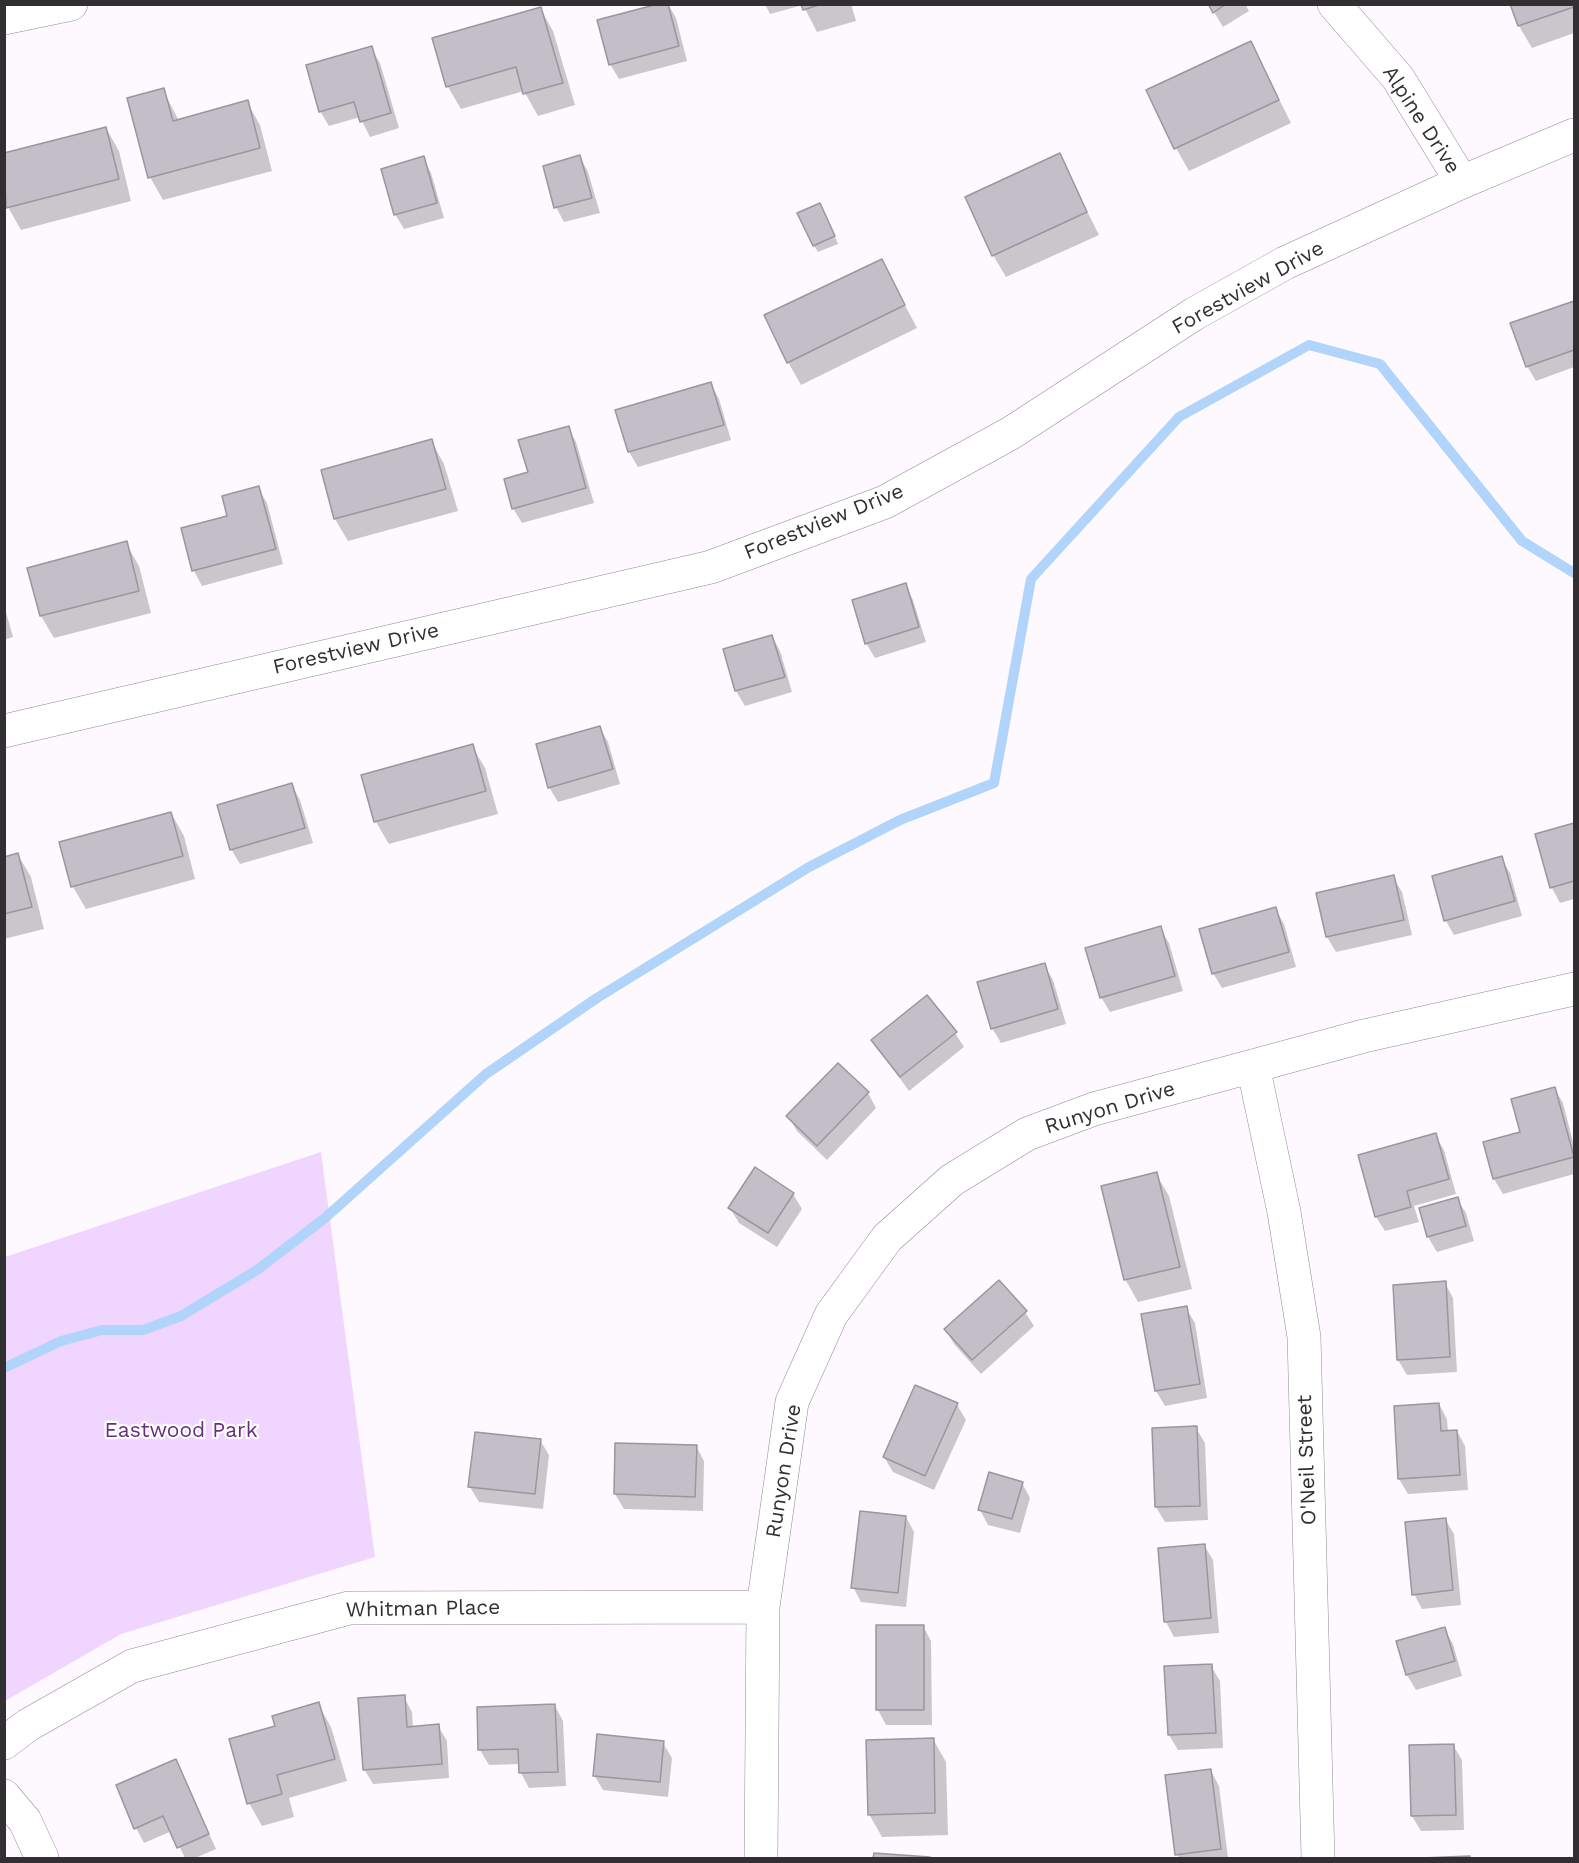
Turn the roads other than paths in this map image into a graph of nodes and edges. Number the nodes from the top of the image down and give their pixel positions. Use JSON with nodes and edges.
{"nodes":[{"id":1,"x":70,"y":4,"type":"edge"},
{"id":2,"x":1334,"y":4,"type":"edge"},
{"id":3,"x":4,"y":18,"type":"edge"},
{"id":4,"x":1575,"y":135,"type":"edge"},
{"id":5,"x":1462,"y":182,"type":"junction"},
{"id":6,"x":4,"y":731,"type":"edge"},
{"id":7,"x":1575,"y":989,"type":"edge"},
{"id":8,"x":1253,"y":1066,"type":"junction"},
{"id":9,"x":763,"y":1607,"type":"junction"},
{"id":10,"x":4,"y":1743,"type":"edge"},
{"id":11,"x":4,"y":1796,"type":"edge"},
{"id":12,"x":42,"y":1858,"type":"edge"},
{"id":13,"x":761,"y":1858,"type":"edge"},
{"id":14,"x":1318,"y":1858,"type":"edge"}],
"edges":[{"from":1,"to":3,"type":"street"},
{"from":2,"to":5,"type":"street","name":"Alpine Drive"},
{"from":4,"to":5,"type":"street","name":"Forestview Drive"},
{"from":5,"to":6,"type":"street","name":"Forestview Drive"},
{"from":7,"to":8,"type":"street","name":"Runyon Drive"},
{"from":8,"to":9,"type":"street","name":"Runyon Drive"},
{"from":8,"to":14,"type":"street","name":"O'Neil Street"},
{"from":9,"to":10,"type":"street","name":"Whitman Place"},
{"from":9,"to":13,"type":"street","name":"Runyon Drive"},
{"from":11,"to":12,"type":"street"}]}
